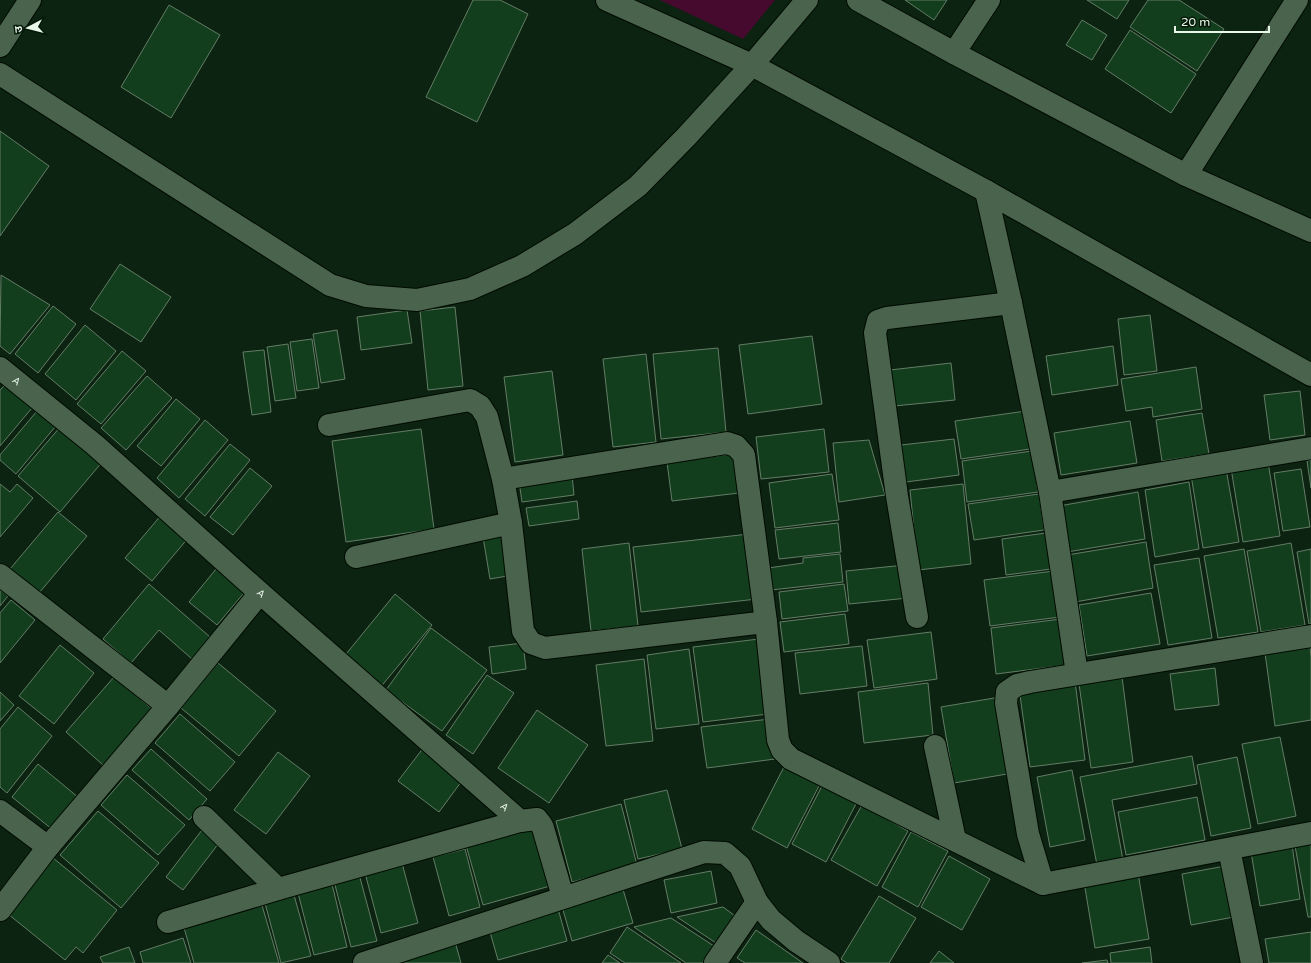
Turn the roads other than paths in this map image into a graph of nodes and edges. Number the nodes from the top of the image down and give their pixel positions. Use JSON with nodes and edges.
{"nodes":[{"id":1,"x":30,"y":0,"type":"edge"},
{"id":2,"x":607,"y":0,"type":"edge"},
{"id":3,"x":807,"y":0,"type":"edge"},
{"id":4,"x":858,"y":0,"type":"edge"},
{"id":5,"x":989,"y":0,"type":"edge"},
{"id":6,"x":1297,"y":0,"type":"edge"},
{"id":7,"x":0,"y":46,"type":"edge"},
{"id":8,"x":954,"y":53,"type":"junction"},
{"id":9,"x":752,"y":65,"type":"junction"},
{"id":10,"x":0,"y":74,"type":"edge"},
{"id":11,"x":1186,"y":175,"type":"junction"},
{"id":12,"x":986,"y":191,"type":"junction"},
{"id":13,"x":1311,"y":231,"type":"edge"},
{"id":14,"x":1011,"y":303,"type":"junction"},
{"id":15,"x":0,"y":368,"type":"edge"},
{"id":16,"x":1311,"y":375,"type":"edge"},
{"id":17,"x":329,"y":424,"type":"dead end"},
{"id":18,"x":1311,"y":448,"type":"edge"},
{"id":19,"x":503,"y":479,"type":"junction"},
{"id":20,"x":1050,"y":492,"type":"junction"},
{"id":21,"x":512,"y":523,"type":"junction"},
{"id":22,"x":356,"y":557,"type":"dead end"},
{"id":23,"x":0,"y":575,"type":"edge"},
{"id":24,"x":260,"y":593,"type":"junction"},
{"id":25,"x":917,"y":617,"type":"dead end"},
{"id":26,"x":766,"y":622,"type":"junction"},
{"id":27,"x":1311,"y":636,"type":"edge"},
{"id":28,"x":1077,"y":674,"type":"junction"},
{"id":29,"x":168,"y":706,"type":"junction"},
{"id":30,"x":935,"y":746,"type":"dead end"},
{"id":31,"x":0,"y":811,"type":"edge"},
{"id":32,"x":204,"y":817,"type":"dead end"},
{"id":33,"x":520,"y":821,"type":"junction"},
{"id":34,"x":1311,"y":834,"type":"edge"},
{"id":35,"x":955,"y":840,"type":"junction"},
{"id":36,"x":48,"y":847,"type":"junction"},
{"id":37,"x":1229,"y":849,"type":"junction"},
{"id":38,"x":1043,"y":884,"type":"junction"},
{"id":39,"x":278,"y":890,"type":"junction"},
{"id":40,"x":563,"y":897,"type":"junction"},
{"id":41,"x":758,"y":902,"type":"junction"},
{"id":42,"x":0,"y":910,"type":"edge"},
{"id":43,"x":168,"y":922,"type":"dead end"},
{"id":44,"x":364,"y":963,"type":"edge"},
{"id":45,"x":715,"y":963,"type":"edge"},
{"id":46,"x":829,"y":963,"type":"edge"},
{"id":47,"x":1252,"y":963,"type":"edge"}],
"edges":[{"from":1,"to":7,"type":"street"},
{"from":2,"to":9,"type":"street"},
{"from":3,"to":9,"type":"street"},
{"from":4,"to":8,"type":"street"},
{"from":5,"to":8,"type":"street"},
{"from":6,"to":11,"type":"street"},
{"from":8,"to":11,"type":"street"},
{"from":9,"to":10,"type":"street"},
{"from":9,"to":12,"type":"street"},
{"from":11,"to":13,"type":"street"},
{"from":12,"to":14,"type":"street"},
{"from":12,"to":16,"type":"street"},
{"from":14,"to":20,"type":"street"},
{"from":14,"to":25,"type":"street"},
{"from":15,"to":24,"type":"street","name":"A"},
{"from":17,"to":19,"type":"street"},
{"from":18,"to":20,"type":"street"},
{"from":19,"to":21,"type":"street"},
{"from":19,"to":26,"type":"street"},
{"from":20,"to":28,"type":"street"},
{"from":21,"to":22,"type":"street"},
{"from":21,"to":26,"type":"street"},
{"from":23,"to":29,"type":"street"},
{"from":24,"to":29,"type":"street"},
{"from":24,"to":33,"type":"street","name":"A"},
{"from":26,"to":35,"type":"street"},
{"from":27,"to":28,"type":"street"},
{"from":28,"to":38,"type":"street"},
{"from":29,"to":36,"type":"street"},
{"from":30,"to":35,"type":"street"},
{"from":31,"to":36,"type":"street"},
{"from":32,"to":39,"type":"street"},
{"from":33,"to":39,"type":"street"},
{"from":33,"to":40,"type":"street"},
{"from":34,"to":37,"type":"street"},
{"from":35,"to":38,"type":"street"},
{"from":36,"to":42,"type":"street"},
{"from":37,"to":38,"type":"street"},
{"from":37,"to":47,"type":"street"},
{"from":39,"to":43,"type":"street"},
{"from":40,"to":41,"type":"street"},
{"from":40,"to":44,"type":"street"},
{"from":41,"to":45,"type":"street"},
{"from":41,"to":46,"type":"street"}]}
